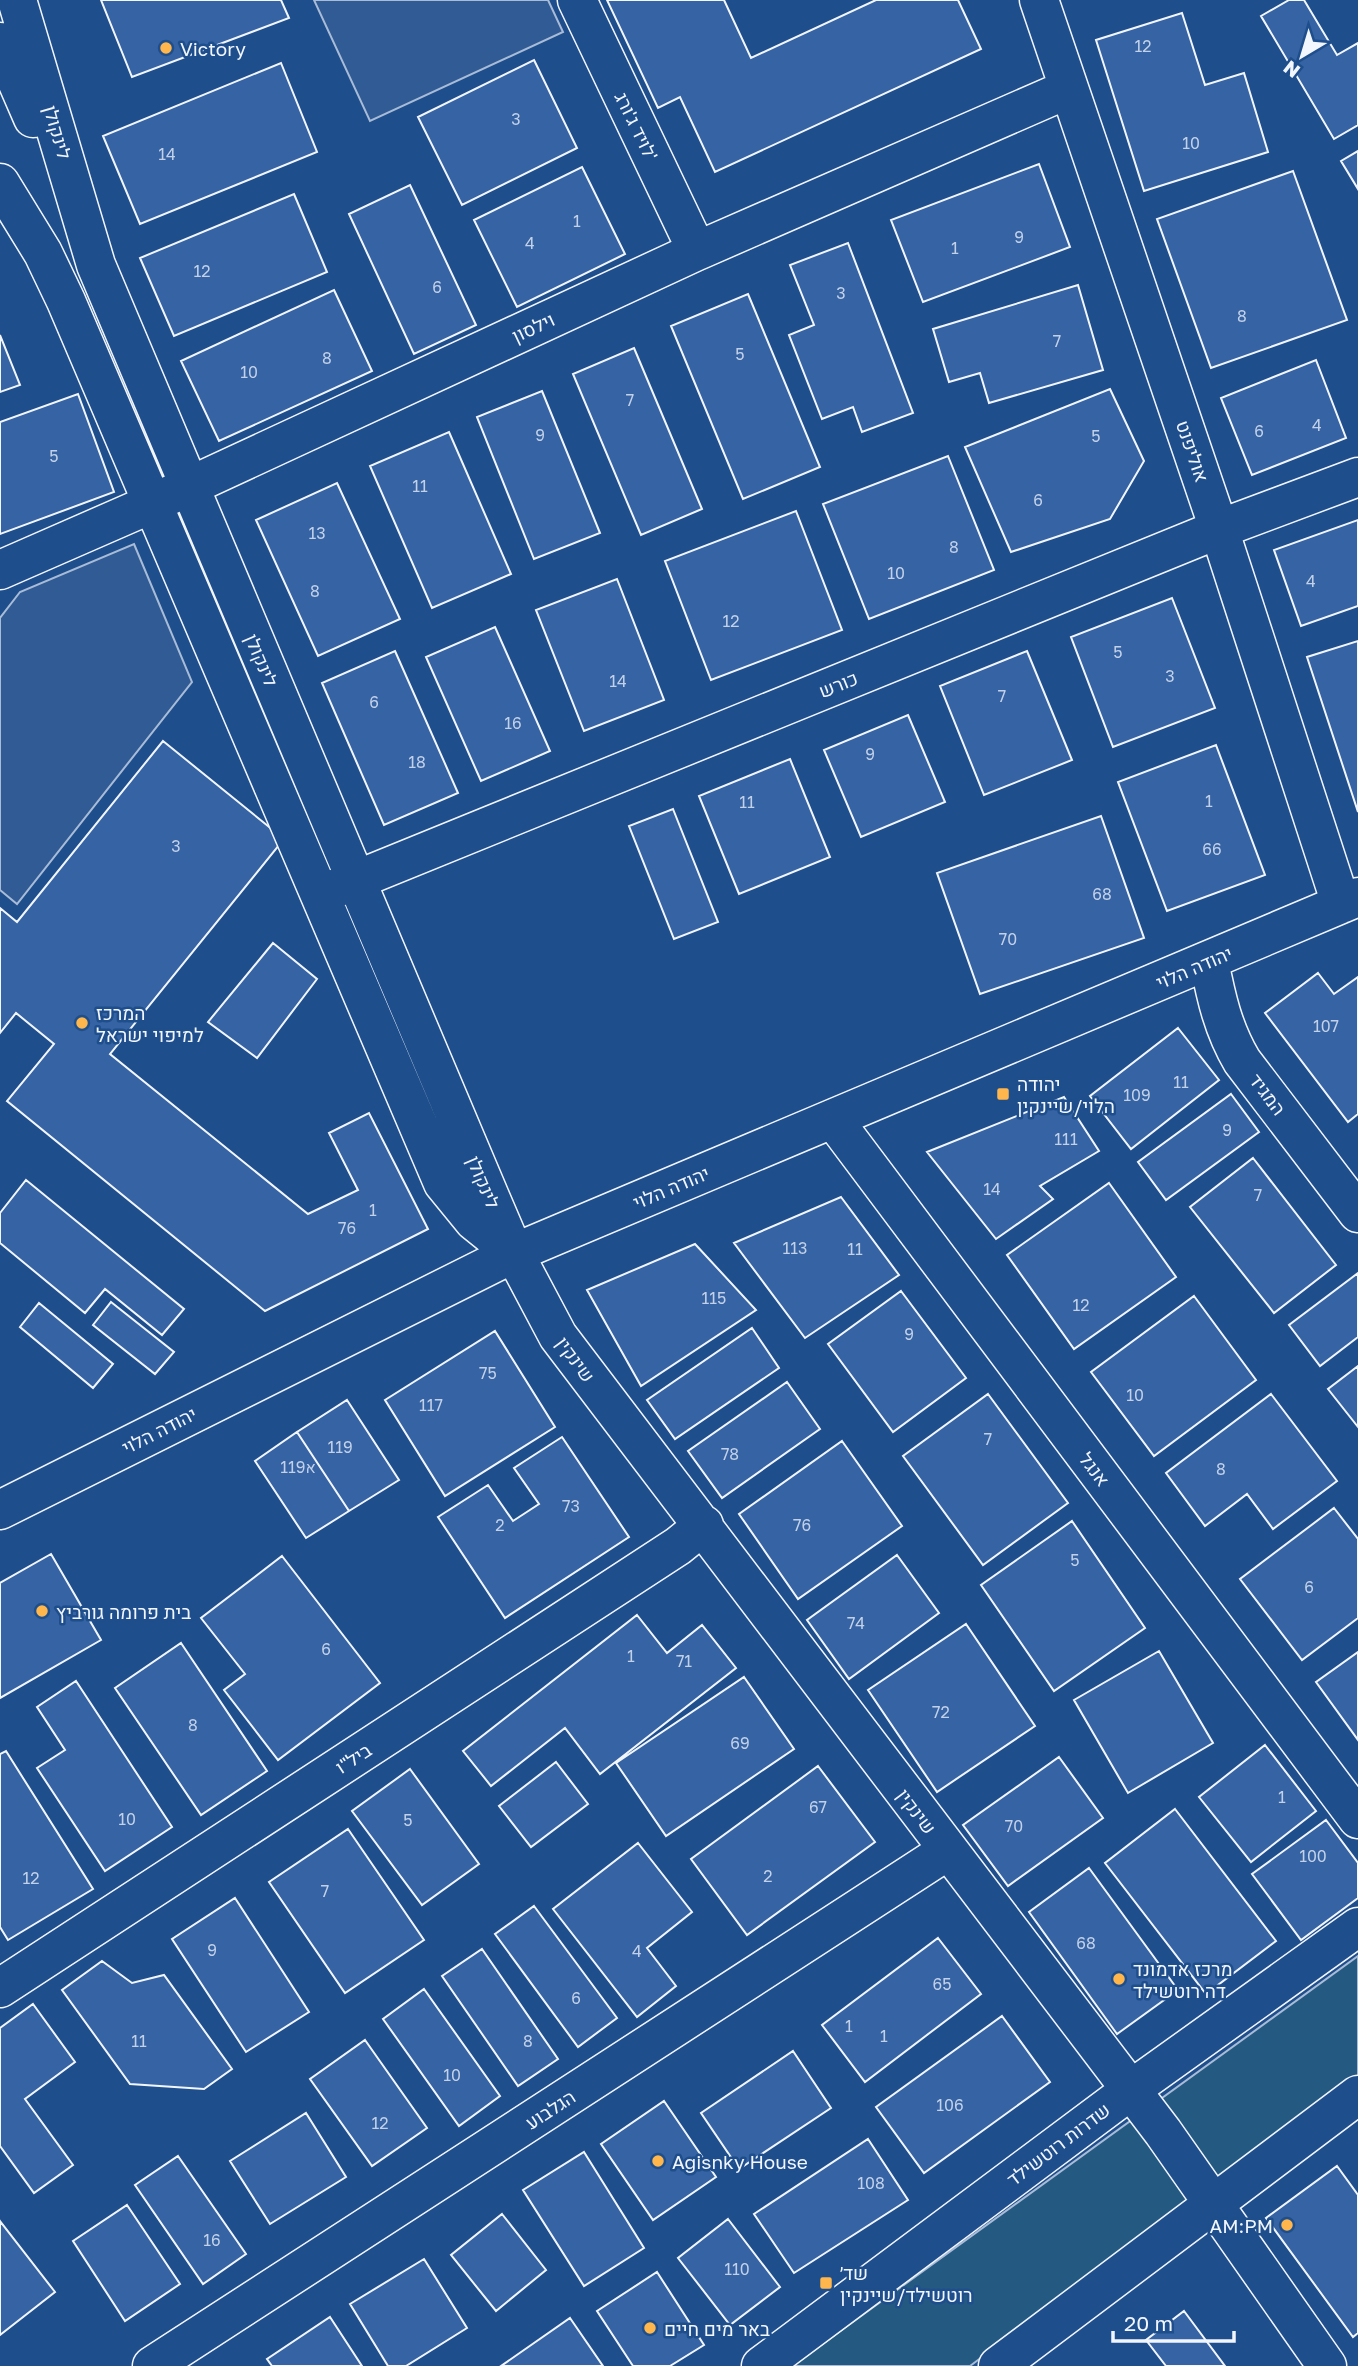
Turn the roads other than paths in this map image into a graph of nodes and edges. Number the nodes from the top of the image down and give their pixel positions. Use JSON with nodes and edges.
{"nodes":[{"id":1,"x":17,"y":0,"type":"edge"},
{"id":2,"x":577,"y":0,"type":"edge"},
{"id":3,"x":1039,"y":0,"type":"edge"},
{"id":4,"x":0,"y":42,"type":"edge"},
{"id":5,"x":1068,"y":89,"type":"junction"},
{"id":6,"x":0,"y":183,"type":"edge"},
{"id":7,"x":697,"y":251,"type":"junction"},
{"id":8,"x":96,"y":265,"type":"junction"},
{"id":9,"x":1358,"y":477,"type":"edge"},
{"id":10,"x":188,"y":487,"type":"junction"},
{"id":11,"x":151,"y":505,"type":"junction"},
{"id":12,"x":1219,"y":529,"type":"junction"},
{"id":13,"x":0,"y":570,"type":"edge"},
{"id":14,"x":356,"y":880,"type":"junction"},
{"id":15,"x":319,"y":896,"type":"junction"},
{"id":16,"x":1350,"y":901,"type":"edge"},
{"id":17,"x":1209,"y":961,"type":"junction"},
{"id":18,"x":833,"y":1119,"type":"junction"},
{"id":19,"x":1358,"y":1213,"type":"edge"},
{"id":20,"x":514,"y":1253,"type":"junction"},
{"id":21,"x":0,"y":1510,"type":"edge"},
{"id":22,"x":704,"y":1525,"type":"junction"},
{"id":23,"x":1358,"y":1819,"type":"edge"},
{"id":24,"x":947,"y":1852,"type":"junction"},
{"id":25,"x":1358,"y":1927,"type":"edge"},
{"id":26,"x":0,"y":1988,"type":"edge"},
{"id":27,"x":1130,"y":2091,"type":"junction"},
{"id":28,"x":1358,"y":2095,"type":"edge"},
{"id":29,"x":1214,"y":2203,"type":"junction"},
{"id":30,"x":152,"y":2366,"type":"edge"},
{"id":31,"x":761,"y":2366,"type":"edge"},
{"id":32,"x":998,"y":2366,"type":"edge"},
{"id":33,"x":1327,"y":2366,"type":"edge"}],
"edges":[{"from":1,"to":8,"type":"street","name":"לינקולן"},
{"from":2,"to":7,"type":"street","name":"לויד ג'ורג'"},
{"from":3,"to":5,"type":"street","name":"אוליפנט"},
{"from":4,"to":8,"type":"street"},
{"from":5,"to":7,"type":"street","name":"וילסון"},
{"from":5,"to":12,"type":"street","name":"אוליפנט"},
{"from":6,"to":11,"type":"street","name":"לינקולן"},
{"from":7,"to":10,"type":"street","name":"וילסון"},
{"from":8,"to":10,"type":"street","name":"לינקולן"},
{"from":9,"to":12,"type":"street","name":"כורש"},
{"from":10,"to":11,"type":"street","name":"וילסון"},
{"from":10,"to":14,"type":"street","name":"לינקולן"},
{"from":11,"to":13,"type":"street","name":"וילסון"},
{"from":11,"to":15,"type":"street","name":"לינקולן"},
{"from":12,"to":14,"type":"street","name":"כורש"},
{"from":12,"to":16,"type":"street","name":"אוליפנט"},
{"from":14,"to":15,"type":"street","name":"כורש"},
{"from":14,"to":20,"type":"street","name":"לינקולן"},
{"from":15,"to":20,"type":"street","name":"לינקולן"},
{"from":16,"to":17,"type":"street","name":"יהודה הלוי"},
{"from":17,"to":18,"type":"street","name":"יהודה הלוי"},
{"from":17,"to":19,"type":"street","name":"המגיד"},
{"from":18,"to":20,"type":"street","name":"יהודה הלוי"},
{"from":18,"to":23,"type":"street","name":"אנגל"},
{"from":20,"to":21,"type":"street","name":"יהודה הלוי"},
{"from":20,"to":22,"type":"street","name":"שינקין"},
{"from":22,"to":24,"type":"street","name":"שינקין"},
{"from":22,"to":26,"type":"street","name":"ביל\"ו"},
{"from":24,"to":27,"type":"street","name":"שינקין"},
{"from":24,"to":30,"type":"street","name":"הגלבוע"},
{"from":25,"to":27,"type":"street","name":"שדרות רוטשילד"},
{"from":27,"to":29,"type":"street","name":"שינקין"},
{"from":27,"to":31,"type":"street","name":"שדרות רוטשילד"},
{"from":28,"to":29,"type":"street"},
{"from":29,"to":32,"type":"street"},
{"from":29,"to":33,"type":"street","name":"שינקין"}]}
